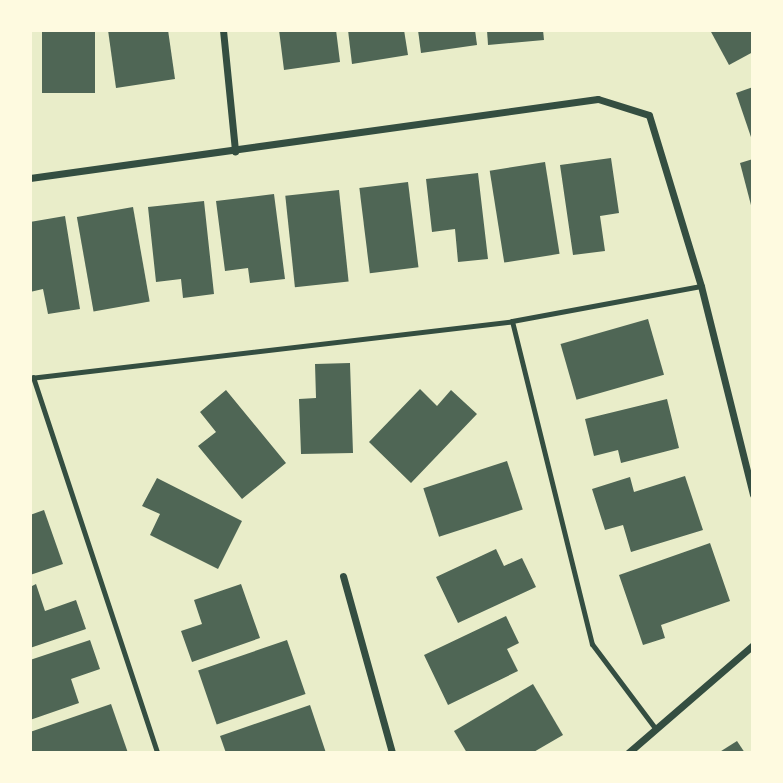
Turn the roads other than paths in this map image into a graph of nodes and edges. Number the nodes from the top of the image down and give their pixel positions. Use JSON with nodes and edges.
{"nodes":[{"id":1,"x":223,"y":30,"type":"edge"},
{"id":2,"x":235,"y":151,"type":"junction"},
{"id":3,"x":30,"y":178,"type":"edge"},
{"id":4,"x":701,"y":286,"type":"junction"},
{"id":5,"x":512,"y":321,"type":"junction"},
{"id":6,"x":32,"y":377,"type":"edge"},
{"id":7,"x":753,"y":495,"type":"edge"},
{"id":8,"x":343,"y":576,"type":"dead end"},
{"id":9,"x":753,"y":645,"type":"edge"},
{"id":10,"x":655,"y":728,"type":"junction"},
{"id":11,"x":157,"y":753,"type":"edge"},
{"id":12,"x":392,"y":753,"type":"edge"},
{"id":13,"x":628,"y":753,"type":"edge"}],
"edges":[{"from":1,"to":2,"type":"street"},
{"from":2,"to":3,"type":"street"},
{"from":2,"to":4,"type":"street"},
{"from":4,"to":5,"type":"lane"},
{"from":4,"to":7,"type":"street"},
{"from":5,"to":6,"type":"lane"},
{"from":5,"to":10,"type":"lane"},
{"from":6,"to":11,"type":"lane"},
{"from":8,"to":12,"type":"street"},
{"from":9,"to":10,"type":"street"},
{"from":10,"to":13,"type":"street"}]}
